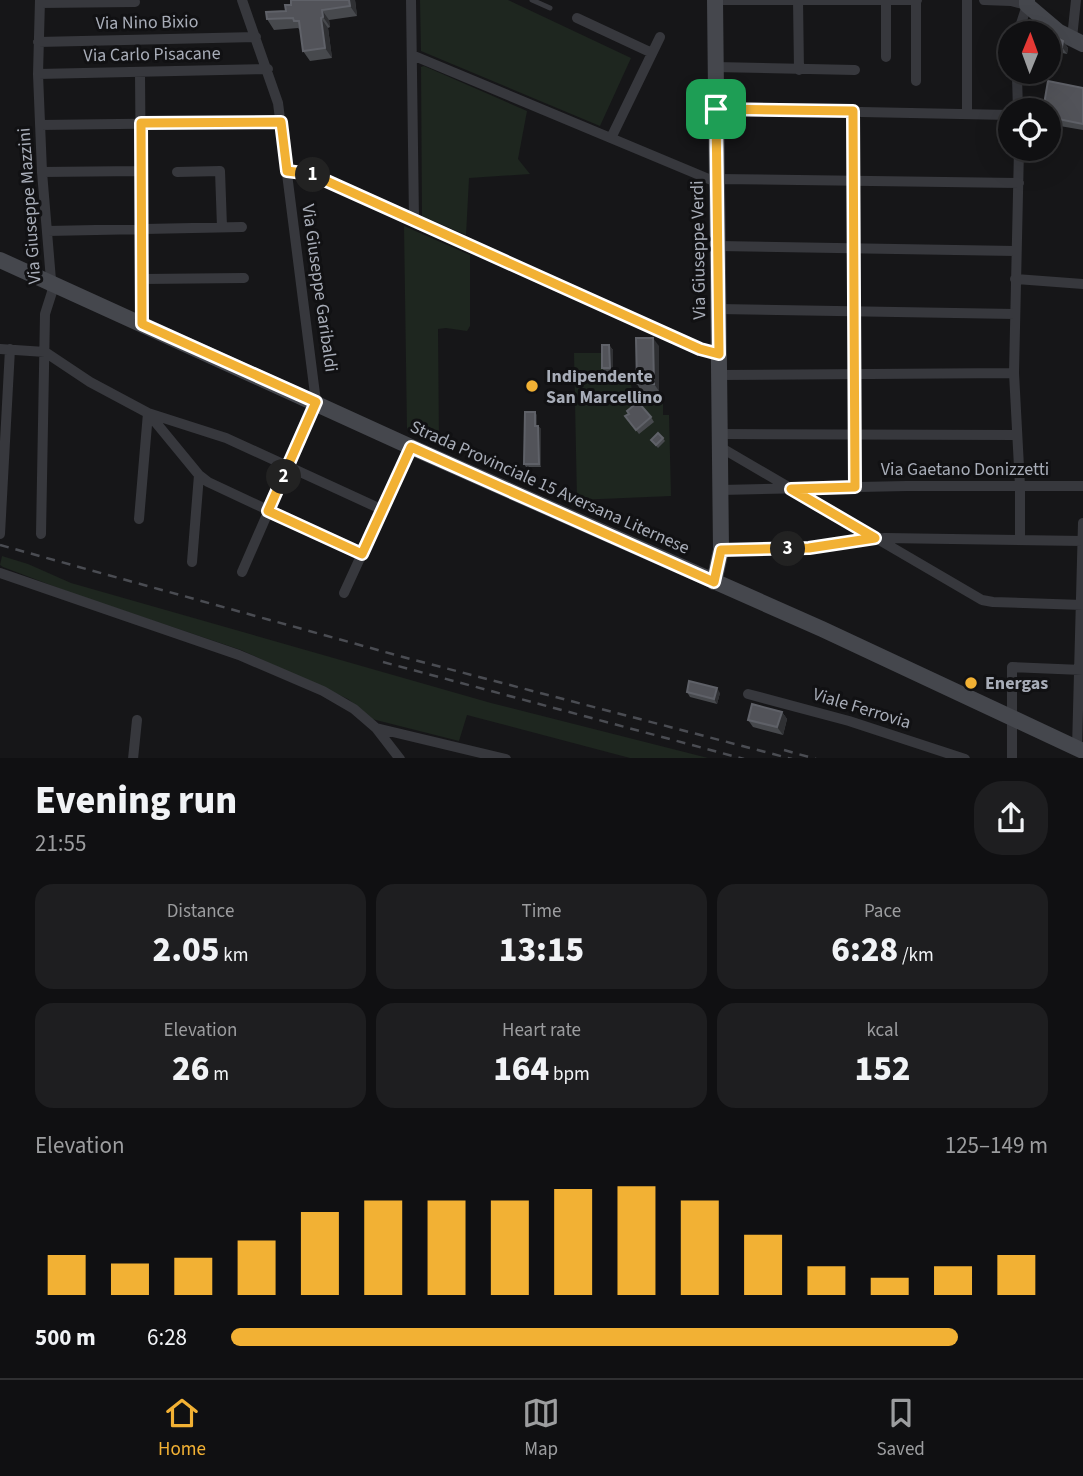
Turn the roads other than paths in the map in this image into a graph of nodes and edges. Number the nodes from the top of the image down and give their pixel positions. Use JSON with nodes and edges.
{"nodes":[{"id":1,"x":242,"y":0,"type":"edge"},
{"id":2,"x":411,"y":0,"type":"edge"},
{"id":3,"x":532,"y":0,"type":"edge"},
{"id":4,"x":715,"y":0,"type":"edge"},
{"id":5,"x":798,"y":0,"type":"edge"},
{"id":6,"x":886,"y":0,"type":"edge"},
{"id":7,"x":916,"y":0,"type":"edge"},
{"id":8,"x":967,"y":0,"type":"edge"},
{"id":9,"x":984,"y":0,"type":"edge"},
{"id":10,"x":1076,"y":0,"type":"edge"},
{"id":11,"x":40,"y":2,"type":"edge"},
{"id":12,"x":135,"y":2,"type":"dead end"},
{"id":13,"x":1027,"y":3,"type":"edge"},
{"id":14,"x":550,"y":8,"type":"dead end"},
{"id":15,"x":577,"y":18,"type":"dead end"},
{"id":16,"x":1022,"y":21,"type":"edge"},
{"id":17,"x":257,"y":37,"type":"junction"},
{"id":18,"x":660,"y":37,"type":"dead end"},
{"id":19,"x":1078,"y":41,"type":"edge"},
{"id":20,"x":38,"y":42,"type":"junction"},
{"id":21,"x":652,"y":53,"type":"junction"},
{"id":22,"x":412,"y":55,"type":"junction"},
{"id":23,"x":886,"y":57,"type":"dead end"},
{"id":24,"x":715,"y":67,"type":"junction"},
{"id":25,"x":268,"y":69,"type":"junction"},
{"id":26,"x":799,"y":70,"type":"junction"},
{"id":27,"x":855,"y":70,"type":"dead end"},
{"id":28,"x":141,"y":73,"type":"junction"},
{"id":29,"x":38,"y":74,"type":"junction"},
{"id":30,"x":916,"y":81,"type":"dead end"},
{"id":31,"x":716,"y":109,"type":"junction"},
{"id":32,"x":853,"y":111,"type":"junction"},
{"id":33,"x":967,"y":114,"type":"junction"},
{"id":34,"x":998,"y":115,"type":"edge"},
{"id":35,"x":281,"y":122,"type":"junction"},
{"id":36,"x":141,"y":123,"type":"junction"},
{"id":37,"x":40,"y":125,"type":"junction"},
{"id":38,"x":611,"y":138,"type":"junction"},
{"id":39,"x":1019,"y":161,"type":"edge"},
{"id":40,"x":141,"y":171,"type":"junction"},
{"id":41,"x":287,"y":171,"type":"junction"},
{"id":42,"x":42,"y":172,"type":"junction"},
{"id":43,"x":177,"y":172,"type":"dead end"},
{"id":44,"x":853,"y":180,"type":"junction"},
{"id":45,"x":717,"y":181,"type":"junction"},
{"id":46,"x":1019,"y":183,"type":"junction"},
{"id":47,"x":414,"y":220,"type":"junction"},
{"id":48,"x":222,"y":227,"type":"junction"},
{"id":49,"x":242,"y":227,"type":"dead end"},
{"id":50,"x":142,"y":230,"type":"junction"},
{"id":51,"x":47,"y":231,"type":"junction"},
{"id":52,"x":718,"y":246,"type":"junction"},
{"id":53,"x":854,"y":248,"type":"junction"},
{"id":54,"x":1016,"y":251,"type":"junction"},
{"id":55,"x":0,"y":260,"type":"edge"},
{"id":56,"x":244,"y":278,"type":"dead end"},
{"id":57,"x":143,"y":279,"type":"junction"},
{"id":58,"x":1015,"y":279,"type":"junction"},
{"id":59,"x":50,"y":282,"type":"junction"},
{"id":60,"x":1083,"y":284,"type":"edge"},
{"id":61,"x":719,"y":309,"type":"junction"},
{"id":62,"x":854,"y":312,"type":"junction"},
{"id":63,"x":1015,"y":314,"type":"junction"},
{"id":64,"x":142,"y":324,"type":"junction"},
{"id":65,"x":5,"y":349,"type":"edge"},
{"id":66,"x":45,"y":352,"type":"junction"},
{"id":67,"x":719,"y":354,"type":"junction"},
{"id":68,"x":1014,"y":373,"type":"junction"},
{"id":69,"x":719,"y":375,"type":"junction"},
{"id":70,"x":855,"y":375,"type":"junction"},
{"id":71,"x":316,"y":402,"type":"junction"},
{"id":72,"x":148,"y":413,"type":"junction"},
{"id":73,"x":855,"y":435,"type":"junction"},
{"id":74,"x":1017,"y":435,"type":"junction"},
{"id":75,"x":720,"y":440,"type":"junction"},
{"id":76,"x":411,"y":447,"type":"junction"},
{"id":77,"x":289,"y":467,"type":"junction"},
{"id":78,"x":199,"y":475,"type":"junction"},
{"id":79,"x":1020,"y":486,"type":"junction"},
{"id":80,"x":1083,"y":486,"type":"edge"},
{"id":81,"x":855,"y":487,"type":"junction"},
{"id":82,"x":791,"y":489,"type":"junction"},
{"id":83,"x":721,"y":490,"type":"junction"},
{"id":84,"x":383,"y":510,"type":"junction"},
{"id":85,"x":268,"y":511,"type":"junction"},
{"id":86,"x":139,"y":519,"type":"dead end"},
{"id":87,"x":1083,"y":523,"type":"edge"},
{"id":88,"x":0,"y":534,"type":"edge"},
{"id":89,"x":41,"y":534,"type":"dead end"},
{"id":90,"x":875,"y":538,"type":"junction"},
{"id":91,"x":1020,"y":539,"type":"junction"},
{"id":92,"x":1083,"y":541,"type":"edge"},
{"id":93,"x":721,"y":550,"type":"junction"},
{"id":94,"x":362,"y":554,"type":"junction"},
{"id":95,"x":192,"y":562,"type":"dead end"},
{"id":96,"x":242,"y":572,"type":"dead end"},
{"id":97,"x":0,"y":573,"type":"edge"},
{"id":98,"x":714,"y":582,"type":"junction"},
{"id":99,"x":344,"y":593,"type":"dead end"},
{"id":100,"x":1081,"y":605,"type":"edge"},
{"id":101,"x":1080,"y":670,"type":"edge"},
{"id":102,"x":748,"y":694,"type":"dead end"},
{"id":103,"x":1012,"y":718,"type":"junction"},
{"id":104,"x":137,"y":720,"type":"dead end"},
{"id":105,"x":376,"y":728,"type":"junction"},
{"id":106,"x":1080,"y":749,"type":"edge"},
{"id":107,"x":133,"y":758,"type":"edge"},
{"id":108,"x":400,"y":758,"type":"edge"},
{"id":109,"x":506,"y":758,"type":"edge"},
{"id":110,"x":965,"y":758,"type":"edge"},
{"id":111,"x":1012,"y":758,"type":"edge"}],
"edges":[{"from":1,"to":17,"type":"street","name":"Via Giuseppe Garibaldi"},
{"from":2,"to":22,"type":"street"},
{"from":3,"to":14,"type":"lane"},
{"from":4,"to":5,"type":"street"},
{"from":4,"to":24,"type":"main road","name":"Via Giuseppe Verdi"},
{"from":5,"to":6,"type":"street"},
{"from":5,"to":26,"type":"street"},
{"from":6,"to":7,"type":"street"},
{"from":6,"to":23,"type":"street"},
{"from":7,"to":30,"type":"street"},
{"from":8,"to":33,"type":"street"},
{"from":9,"to":13,"type":"street"},
{"from":10,"to":19,"type":"street"},
{"from":11,"to":12,"type":"street"},
{"from":11,"to":20,"type":"street","name":"Via Giuseppe Mazzini"},
{"from":13,"to":16,"type":"street"},
{"from":13,"to":19,"type":"main road"},
{"from":15,"to":21,"type":"street"},
{"from":17,"to":20,"type":"street","name":"Via Nino Bixio"},
{"from":17,"to":25,"type":"street","name":"Via Giuseppe Garibaldi"},
{"from":18,"to":21,"type":"street"},
{"from":20,"to":29,"type":"street","name":"Via Giuseppe Mazzini"},
{"from":21,"to":38,"type":"street"},
{"from":22,"to":38,"type":"street"},
{"from":22,"to":47,"type":"street"},
{"from":24,"to":26,"type":"street"},
{"from":24,"to":31,"type":"main road","name":"Via Giuseppe Verdi"},
{"from":25,"to":28,"type":"street","name":"Via Carlo Pisacane"},
{"from":25,"to":35,"type":"street","name":"Via Giuseppe Garibaldi"},
{"from":26,"to":27,"type":"street"},
{"from":28,"to":29,"type":"street","name":"Via Carlo Pisacane"},
{"from":28,"to":36,"type":"street"},
{"from":29,"to":37,"type":"street","name":"Via Giuseppe Mazzini"},
{"from":31,"to":32,"type":"street"},
{"from":31,"to":45,"type":"main road","name":"Via Giuseppe Verdi"},
{"from":32,"to":33,"type":"street"},
{"from":32,"to":44,"type":"street"},
{"from":33,"to":34,"type":"street"},
{"from":35,"to":36,"type":"street"},
{"from":35,"to":41,"type":"street","name":"Via Giuseppe Garibaldi"},
{"from":36,"to":37,"type":"street"},
{"from":36,"to":40,"type":"street"},
{"from":37,"to":42,"type":"street","name":"Via Giuseppe Mazzini"},
{"from":38,"to":45,"type":"street"},
{"from":39,"to":46,"type":"street"},
{"from":40,"to":42,"type":"street"},
{"from":40,"to":50,"type":"street"},
{"from":41,"to":47,"type":"street"},
{"from":41,"to":71,"type":"street","name":"Via Giuseppe Garibaldi"},
{"from":42,"to":51,"type":"street","name":"Via Giuseppe Mazzini"},
{"from":43,"to":48,"type":"street"},
{"from":44,"to":45,"type":"street"},
{"from":44,"to":46,"type":"street"},
{"from":44,"to":53,"type":"street"},
{"from":45,"to":52,"type":"main road","name":"Via Giuseppe Verdi"},
{"from":46,"to":54,"type":"street"},
{"from":47,"to":67,"type":"street"},
{"from":48,"to":49,"type":"street"},
{"from":48,"to":50,"type":"street"},
{"from":50,"to":51,"type":"street"},
{"from":50,"to":57,"type":"street"},
{"from":51,"to":59,"type":"street","name":"Via Giuseppe Mazzini"},
{"from":52,"to":53,"type":"street"},
{"from":52,"to":61,"type":"main road","name":"Via Giuseppe Verdi"},
{"from":53,"to":54,"type":"street"},
{"from":53,"to":62,"type":"street"},
{"from":54,"to":58,"type":"street"},
{"from":55,"to":59,"type":"main road","name":"Strada Provinciale 15 Aversana Liternese"},
{"from":56,"to":57,"type":"street"},
{"from":57,"to":64,"type":"street"},
{"from":58,"to":60,"type":"street"},
{"from":58,"to":63,"type":"street"},
{"from":59,"to":64,"type":"main road","name":"Strada Provinciale 15 Aversana Liternese"},
{"from":59,"to":66,"type":"street","name":"Via Giuseppe Mazzini"},
{"from":61,"to":62,"type":"street"},
{"from":61,"to":67,"type":"main road","name":"Via Giuseppe Verdi"},
{"from":62,"to":63,"type":"street"},
{"from":62,"to":70,"type":"street"},
{"from":63,"to":68,"type":"street"},
{"from":64,"to":71,"type":"main road","name":"Strada Provinciale 15 Aversana Liternese"},
{"from":65,"to":66,"type":"street"},
{"from":65,"to":88,"type":"street"},
{"from":66,"to":72,"type":"street"},
{"from":66,"to":89,"type":"street","name":"Via Giuseppe Mazzini"},
{"from":67,"to":69,"type":"main road","name":"Via Giuseppe Verdi"},
{"from":68,"to":70,"type":"street"},
{"from":68,"to":74,"type":"street"},
{"from":69,"to":70,"type":"street"},
{"from":69,"to":75,"type":"main road","name":"Via Giuseppe Verdi"},
{"from":70,"to":73,"type":"street"},
{"from":71,"to":76,"type":"main road","name":"Strada Provinciale 15 Aversana Liternese"},
{"from":71,"to":77,"type":"street","name":"Via Giuseppe Garibaldi"},
{"from":72,"to":77,"type":"street"},
{"from":72,"to":78,"type":"street"},
{"from":72,"to":86,"type":"street"},
{"from":73,"to":74,"type":"street"},
{"from":73,"to":75,"type":"street"},
{"from":73,"to":81,"type":"street"},
{"from":74,"to":79,"type":"street"},
{"from":75,"to":82,"type":"street"},
{"from":75,"to":83,"type":"main road","name":"Via Giuseppe Verdi"},
{"from":76,"to":84,"type":"street"},
{"from":76,"to":98,"type":"main road","name":"Strada Provinciale 15 Aversana Liternese"},
{"from":77,"to":84,"type":"street"},
{"from":77,"to":85,"type":"street","name":"Via Giuseppe Garibaldi"},
{"from":78,"to":85,"type":"street"},
{"from":78,"to":95,"type":"street"},
{"from":79,"to":80,"type":"street","name":"Via Gaetano Donizzetti"},
{"from":79,"to":81,"type":"street","name":"Via Gaetano Donizzetti"},
{"from":79,"to":91,"type":"street"},
{"from":81,"to":82,"type":"street","name":"Via Gaetano Donizzetti"},
{"from":82,"to":83,"type":"street","name":"Via Gaetano Donizzetti"},
{"from":82,"to":90,"type":"street"},
{"from":83,"to":93,"type":"main road","name":"Via Giuseppe Verdi"},
{"from":84,"to":94,"type":"street"},
{"from":85,"to":94,"type":"street"},
{"from":85,"to":96,"type":"street","name":"Via Giuseppe Garibaldi"},
{"from":87,"to":92,"type":"street"},
{"from":90,"to":91,"type":"street"},
{"from":90,"to":93,"type":"street"},
{"from":90,"to":100,"type":"street"},
{"from":91,"to":92,"type":"street"},
{"from":92,"to":100,"type":"street"},
{"from":93,"to":98,"type":"main road","name":"Via Giuseppe Verdi"},
{"from":94,"to":99,"type":"street"},
{"from":97,"to":105,"type":"street"},
{"from":98,"to":103,"type":"main road","name":"Strada Provinciale 15 Aversana Liternese"},
{"from":100,"to":101,"type":"street"},
{"from":101,"to":103,"type":"street"},
{"from":101,"to":106,"type":"street"},
{"from":102,"to":110,"type":"street","name":"Viale Ferrovia"},
{"from":103,"to":106,"type":"main road","name":"Strada Provinciale 15 Aversana Liternese"},
{"from":103,"to":111,"type":"street"},
{"from":104,"to":107,"type":"street"},
{"from":105,"to":108,"type":"street"},
{"from":105,"to":109,"type":"street"}]}
